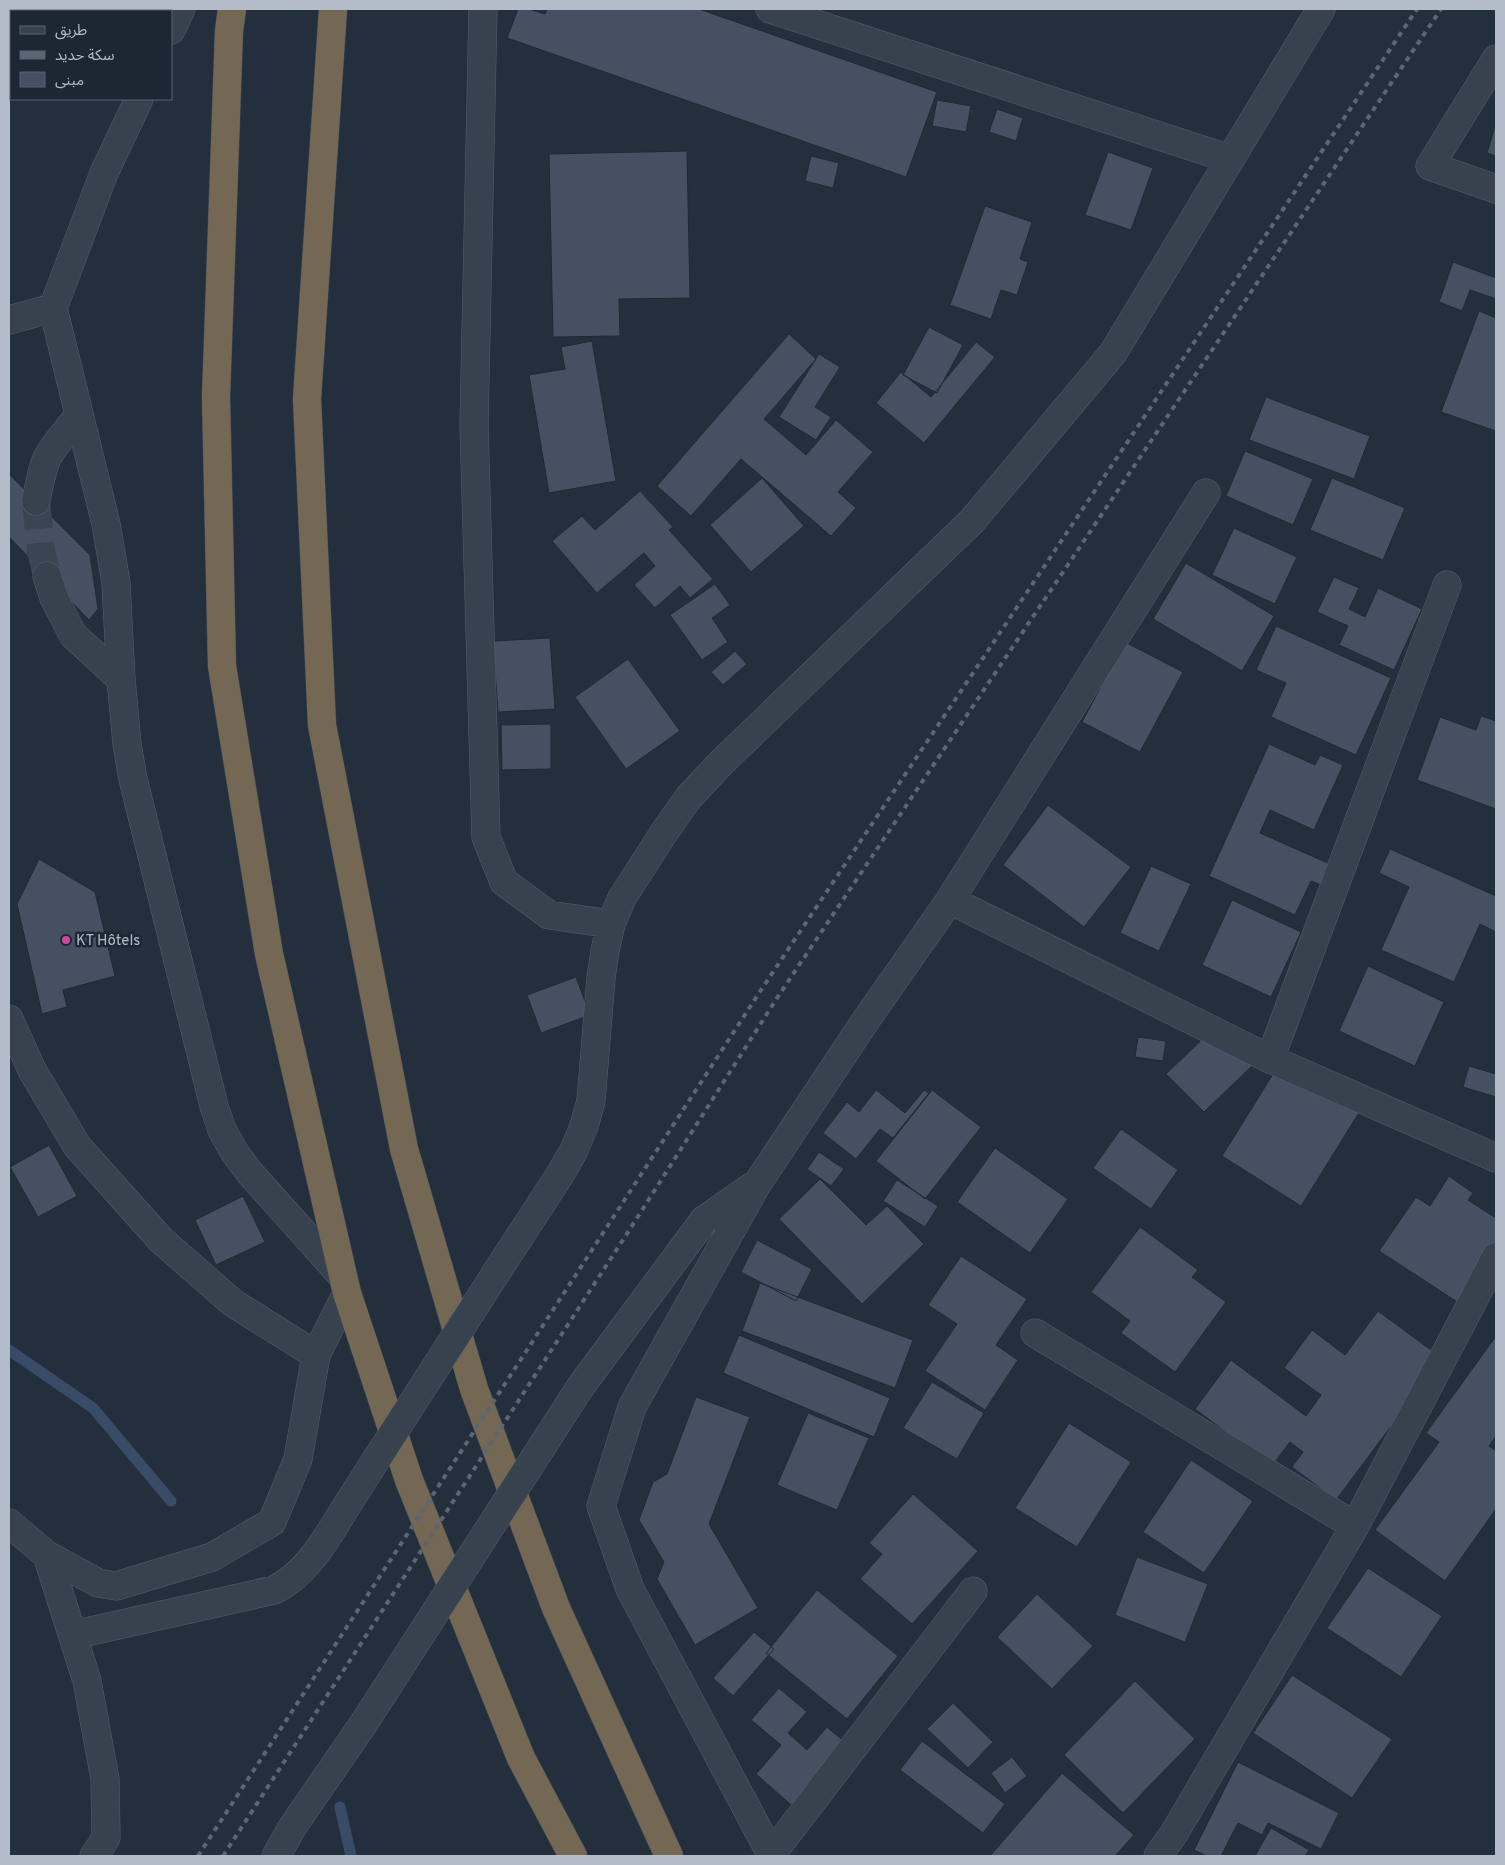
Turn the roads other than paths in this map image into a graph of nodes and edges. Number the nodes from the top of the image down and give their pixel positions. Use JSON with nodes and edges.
{"nodes":[{"id":1,"x":181,"y":9,"type":"edge"},
{"id":2,"x":232,"y":9,"type":"edge"},
{"id":3,"x":333,"y":9,"type":"edge"},
{"id":4,"x":483,"y":9,"type":"edge"},
{"id":5,"x":770,"y":9,"type":"edge"},
{"id":6,"x":1322,"y":9,"type":"edge"},
{"id":7,"x":172,"y":28,"type":"edge"},
{"id":8,"x":1496,"y":59,"type":"edge"},
{"id":9,"x":139,"y":100,"type":"edge"},
{"id":10,"x":1230,"y":159,"type":"junction"},
{"id":11,"x":1496,"y":188,"type":"edge"},
{"id":12,"x":53,"y":308,"type":"junction"},
{"id":13,"x":9,"y":320,"type":"edge"},
{"id":14,"x":78,"y":416,"type":"junction"},
{"id":15,"x":1206,"y":493,"type":"dead end"},
{"id":16,"x":36,"y":501,"type":"tunnel mouth"},
{"id":17,"x":47,"y":576,"type":"tunnel mouth"},
{"id":18,"x":1447,"y":585,"type":"dead end"},
{"id":19,"x":121,"y":679,"type":"junction"},
{"id":20,"x":950,"y":900,"type":"junction"},
{"id":21,"x":611,"y":924,"type":"junction"},
{"id":22,"x":9,"y":1019,"type":"edge"},
{"id":23,"x":1270,"y":1059,"type":"junction"},
{"id":24,"x":1496,"y":1158,"type":"edge"},
{"id":25,"x":757,"y":1184,"type":"junction"},
{"id":26,"x":1496,"y":1257,"type":"edge"},
{"id":27,"x":345,"y":1285,"type":"junction"},
{"id":28,"x":1036,"y":1333,"type":"dead end"},
{"id":29,"x":316,"y":1355,"type":"junction"},
{"id":30,"x":9,"y":1523,"type":"edge"},
{"id":31,"x":1355,"y":1526,"type":"junction"},
{"id":32,"x":47,"y":1555,"type":"junction"},
{"id":33,"x":973,"y":1591,"type":"dead end"},
{"id":34,"x":73,"y":1635,"type":"junction"},
{"id":35,"x":669,"y":1853,"type":"edge"},
{"id":36,"x":94,"y":1856,"type":"edge"},
{"id":37,"x":276,"y":1856,"type":"edge"},
{"id":38,"x":573,"y":1856,"type":"edge"},
{"id":39,"x":772,"y":1856,"type":"edge"},
{"id":40,"x":1158,"y":1856,"type":"edge"}],
"edges":[{"from":1,"to":7,"type":"street"},
{"from":2,"to":27,"type":"highway"},
{"from":3,"to":35,"type":"highway"},
{"from":4,"to":21,"type":"street"},
{"from":5,"to":10,"type":"street"},
{"from":6,"to":10,"type":"street"},
{"from":8,"to":11,"type":"street"},
{"from":9,"to":12,"type":"street"},
{"from":10,"to":21,"type":"street"},
{"from":12,"to":13,"type":"street"},
{"from":12,"to":14,"type":"street"},
{"from":14,"to":16,"type":"street"},
{"from":14,"to":19,"type":"street"},
{"from":15,"to":20,"type":"street"},
{"from":17,"to":19,"type":"street"},
{"from":18,"to":23,"type":"street"},
{"from":19,"to":27,"type":"street"},
{"from":20,"to":23,"type":"street"},
{"from":20,"to":25,"type":"street"},
{"from":21,"to":34,"type":"street","bridge":true},
{"from":22,"to":29,"type":"street"},
{"from":23,"to":24,"type":"street"},
{"from":25,"to":37,"type":"street","bridge":true},
{"from":25,"to":39,"type":"street"},
{"from":26,"to":31,"type":"street"},
{"from":27,"to":29,"type":"street"},
{"from":27,"to":38,"type":"highway"},
{"from":28,"to":31,"type":"street"},
{"from":29,"to":32,"type":"street"},
{"from":30,"to":32,"type":"street"},
{"from":31,"to":40,"type":"street"},
{"from":32,"to":34,"type":"street"},
{"from":33,"to":39,"type":"street"},
{"from":34,"to":36,"type":"street"}]}
